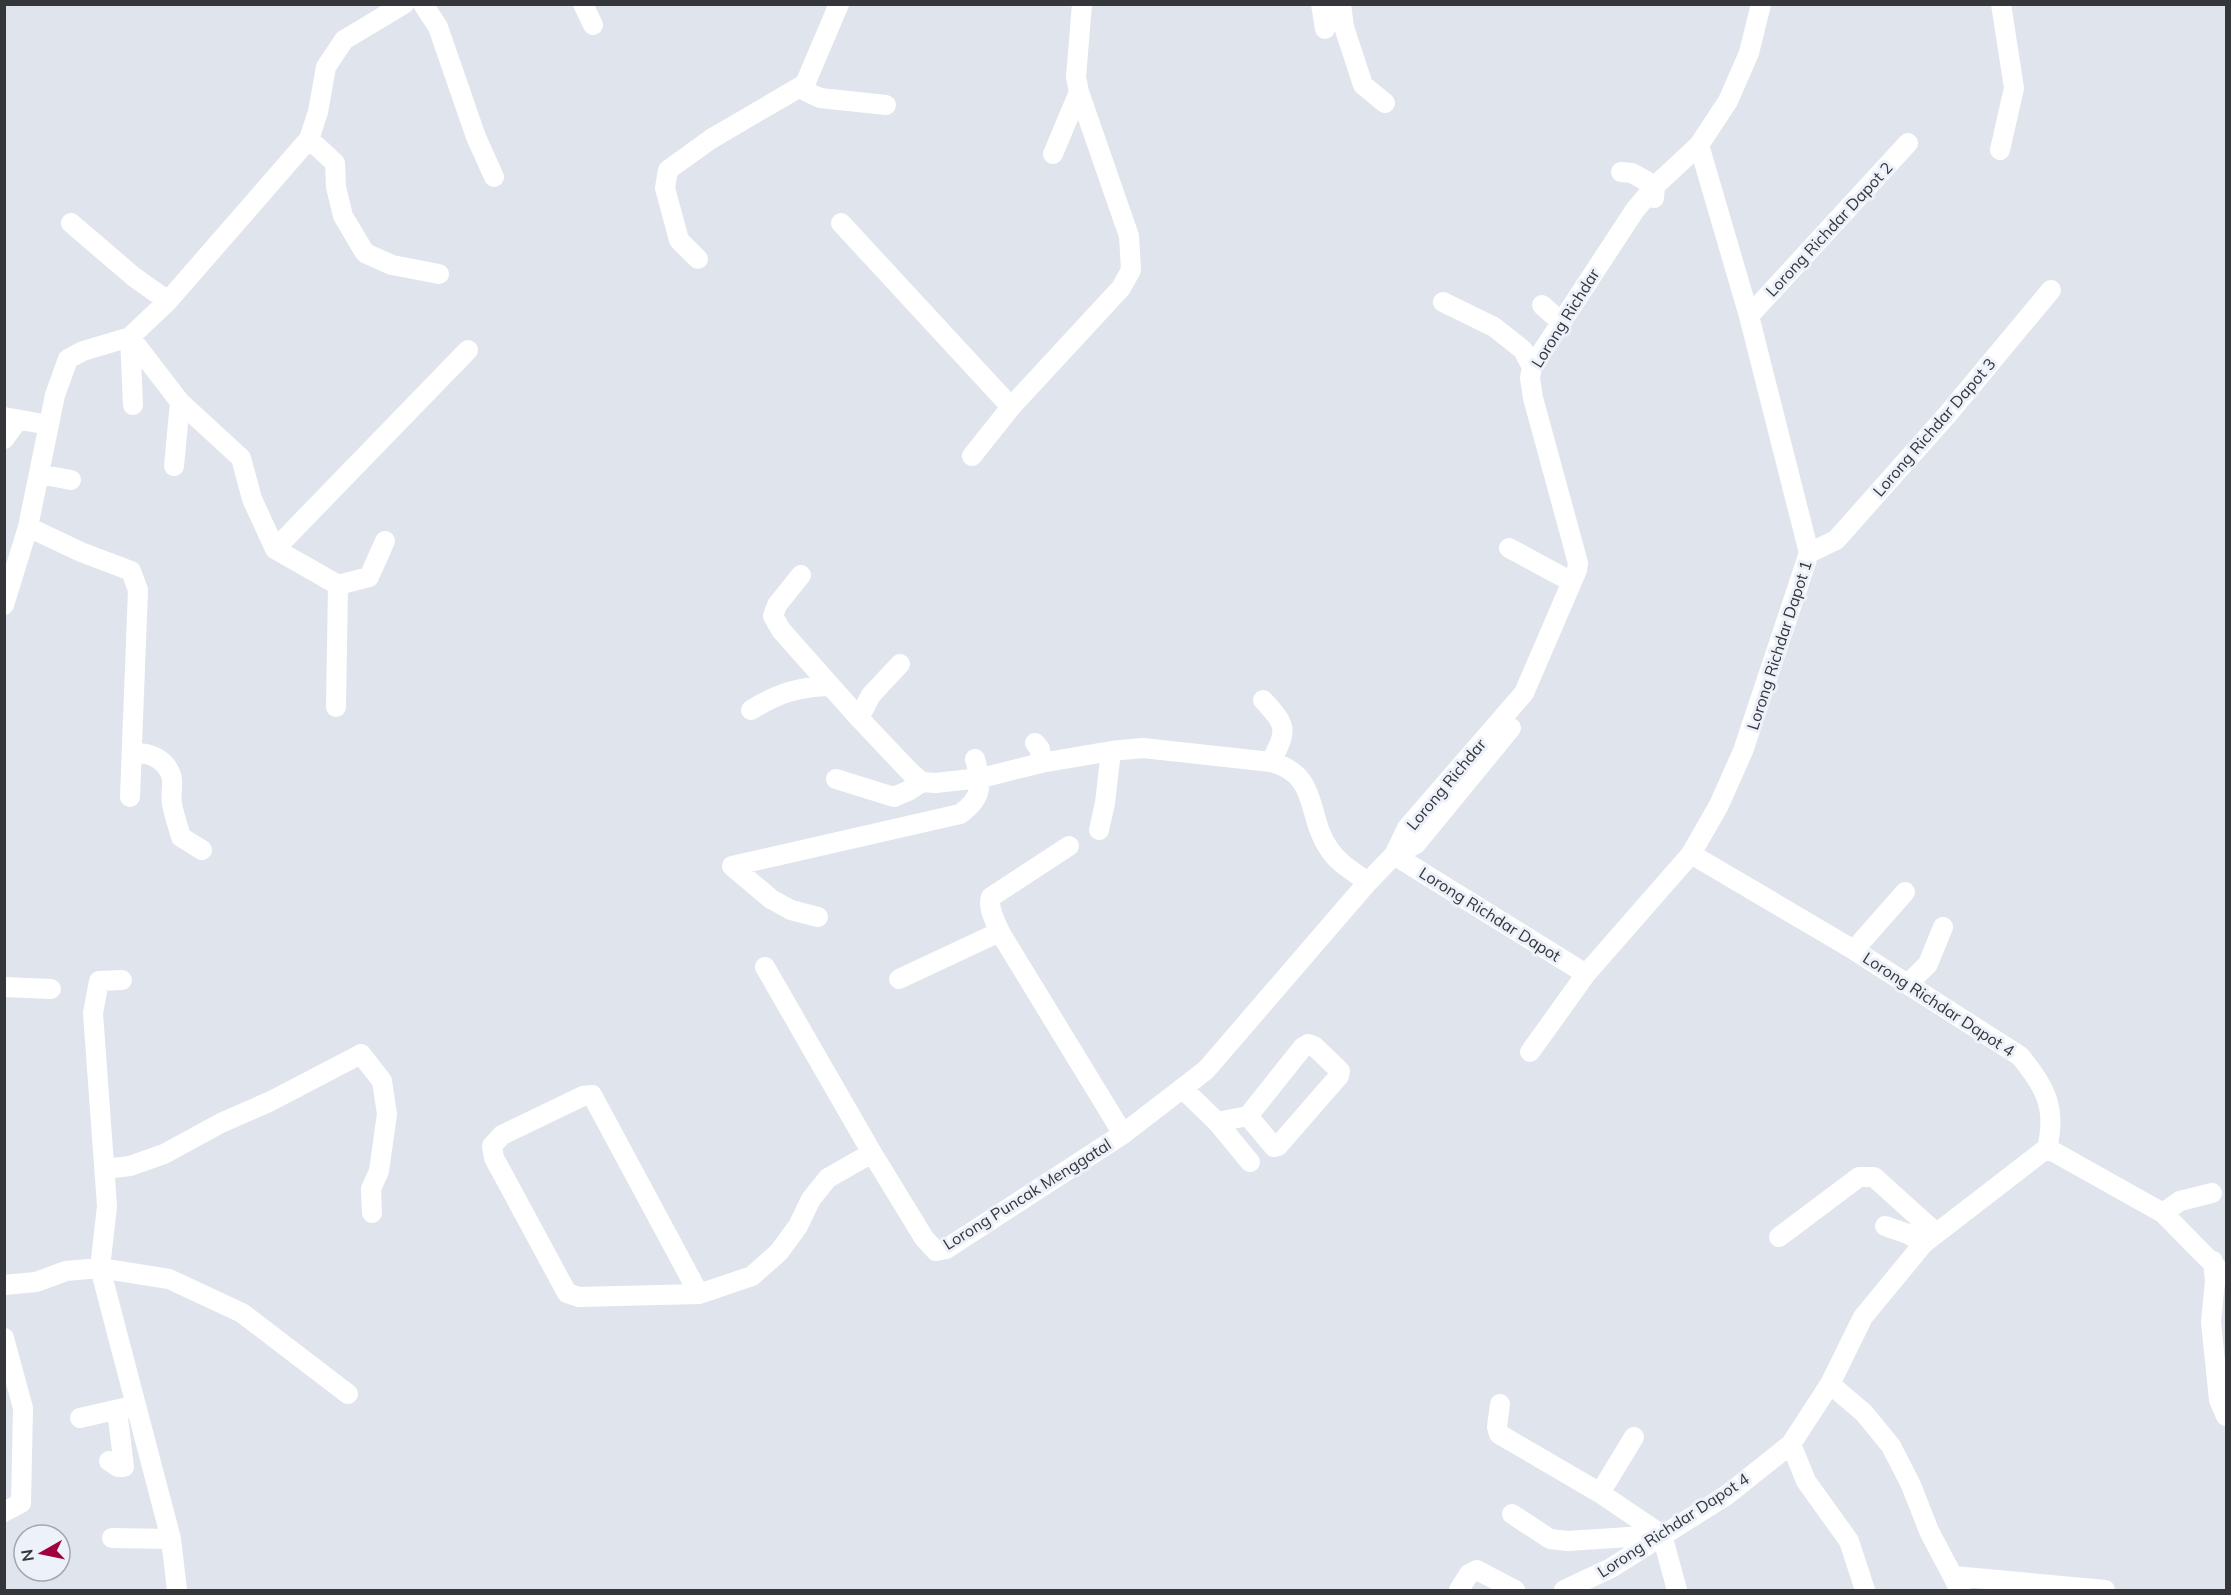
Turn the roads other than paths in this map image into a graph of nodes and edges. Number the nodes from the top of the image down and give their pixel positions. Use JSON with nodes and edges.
{"nodes":[{"id":1,"x":404,"y":4,"type":"edge"},
{"id":2,"x":423,"y":4,"type":"edge"},
{"id":3,"x":583,"y":4,"type":"edge"},
{"id":4,"x":839,"y":4,"type":"edge"},
{"id":5,"x":1082,"y":4,"type":"edge"},
{"id":6,"x":1321,"y":4,"type":"edge"},
{"id":7,"x":1341,"y":4,"type":"edge"},
{"id":8,"x":1761,"y":4,"type":"edge"},
{"id":9,"x":2001,"y":4,"type":"edge"},
{"id":10,"x":593,"y":26,"type":"dead end"},
{"id":11,"x":1326,"y":29,"type":"dead end"},
{"id":12,"x":1079,"y":92,"type":"junction"},
{"id":13,"x":806,"y":95,"type":"junction"},
{"id":14,"x":1385,"y":103,"type":"dead end"},
{"id":15,"x":886,"y":105,"type":"dead end"},
{"id":16,"x":309,"y":139,"type":"junction"},
{"id":17,"x":1908,"y":143,"type":"dead end"},
{"id":18,"x":1699,"y":145,"type":"junction"},
{"id":19,"x":2000,"y":150,"type":"dead end"},
{"id":20,"x":1053,"y":154,"type":"dead end"},
{"id":21,"x":1621,"y":172,"type":"dead end"},
{"id":22,"x":494,"y":177,"type":"dead end"},
{"id":23,"x":1654,"y":186,"type":"junction"},
{"id":24,"x":71,"y":223,"type":"dead end"},
{"id":25,"x":841,"y":223,"type":"dead end"},
{"id":26,"x":698,"y":259,"type":"dead end"},
{"id":27,"x":439,"y":274,"type":"dead end"},
{"id":28,"x":2051,"y":290,"type":"dead end"},
{"id":29,"x":168,"y":301,"type":"junction"},
{"id":30,"x":1443,"y":302,"type":"dead end"},
{"id":31,"x":1542,"y":305,"type":"dead end"},
{"id":32,"x":1749,"y":316,"type":"junction"},
{"id":33,"x":1561,"y":322,"type":"junction"},
{"id":34,"x":130,"y":337,"type":"junction"},
{"id":35,"x":468,"y":350,"type":"dead end"},
{"id":36,"x":1532,"y":367,"type":"junction"},
{"id":37,"x":180,"y":402,"type":"junction"},
{"id":38,"x":133,"y":405,"type":"dead end"},
{"id":39,"x":1011,"y":407,"type":"junction"},
{"id":40,"x":11,"y":418,"type":"edge"},
{"id":41,"x":49,"y":425,"type":"junction"},
{"id":42,"x":4,"y":439,"type":"edge"},
{"id":43,"x":972,"y":456,"type":"dead end"},
{"id":44,"x":174,"y":466,"type":"dead end"},
{"id":45,"x":39,"y":474,"type":"junction"},
{"id":46,"x":70,"y":480,"type":"dead end"},
{"id":47,"x":28,"y":527,"type":"junction"},
{"id":48,"x":385,"y":541,"type":"dead end"},
{"id":49,"x":1509,"y":548,"type":"dead end"},
{"id":50,"x":275,"y":549,"type":"junction"},
{"id":51,"x":1809,"y":553,"type":"junction"},
{"id":52,"x":801,"y":575,"type":"dead end"},
{"id":53,"x":1572,"y":582,"type":"junction"},
{"id":54,"x":338,"y":585,"type":"junction"},
{"id":55,"x":4,"y":605,"type":"edge"},
{"id":56,"x":900,"y":664,"type":"dead end"},
{"id":57,"x":830,"y":686,"type":"junction"},
{"id":58,"x":1263,"y":700,"type":"dead end"},
{"id":59,"x":336,"y":707,"type":"dead end"},
{"id":60,"x":751,"y":710,"type":"dead end"},
{"id":61,"x":859,"y":718,"type":"junction"},
{"id":62,"x":1035,"y":743,"type":"dead end"},
{"id":63,"x":1111,"y":751,"type":"junction"},
{"id":64,"x":132,"y":753,"type":"junction"},
{"id":65,"x":975,"y":759,"type":"dead end"},
{"id":66,"x":1271,"y":762,"type":"junction"},
{"id":67,"x":1041,"y":763,"type":"junction"},
{"id":68,"x":981,"y":778,"type":"junction"},
{"id":69,"x":836,"y":779,"type":"dead end"},
{"id":70,"x":922,"y":782,"type":"junction"},
{"id":71,"x":130,"y":797,"type":"dead end"},
{"id":72,"x":1099,"y":830,"type":"dead end"},
{"id":73,"x":1069,"y":846,"type":"dead end"},
{"id":74,"x":202,"y":850,"type":"dead end"},
{"id":75,"x":1692,"y":854,"type":"junction"},
{"id":76,"x":1394,"y":855,"type":"junction"},
{"id":77,"x":1368,"y":882,"type":"junction"},
{"id":78,"x":1905,"y":892,"type":"dead end"},
{"id":79,"x":818,"y":917,"type":"dead end"},
{"id":80,"x":1943,"y":927,"type":"dead end"},
{"id":81,"x":1001,"y":934,"type":"junction"},
{"id":82,"x":1854,"y":950,"type":"junction"},
{"id":83,"x":765,"y":966,"type":"dead end"},
{"id":84,"x":1586,"y":974,"type":"junction"},
{"id":85,"x":899,"y":979,"type":"dead end"},
{"id":86,"x":122,"y":980,"type":"dead end"},
{"id":87,"x":1908,"y":984,"type":"junction"},
{"id":88,"x":4,"y":987,"type":"edge"},
{"id":89,"x":51,"y":989,"type":"dead end"},
{"id":90,"x":1530,"y":1052,"type":"dead end"},
{"id":91,"x":1182,"y":1088,"type":"junction"},
{"id":92,"x":1248,"y":1116,"type":"junction"},
{"id":93,"x":1217,"y":1122,"type":"junction"},
{"id":94,"x":1123,"y":1134,"type":"junction"},
{"id":95,"x":1238,"y":1145,"type":"junction"},
{"id":96,"x":2047,"y":1148,"type":"junction"},
{"id":97,"x":872,"y":1154,"type":"junction"},
{"id":98,"x":1250,"y":1162,"type":"dead end"},
{"id":99,"x":105,"y":1169,"type":"junction"},
{"id":100,"x":2212,"y":1193,"type":"dead end"},
{"id":101,"x":372,"y":1213,"type":"dead end"},
{"id":102,"x":2163,"y":1213,"type":"junction"},
{"id":103,"x":1885,"y":1227,"type":"dead end"},
{"id":104,"x":1779,"y":1237,"type":"dead end"},
{"id":105,"x":1930,"y":1238,"type":"junction"},
{"id":106,"x":2213,"y":1261,"type":"junction"},
{"id":107,"x":100,"y":1268,"type":"junction"},
{"id":108,"x":2226,"y":1277,"type":"edge"},
{"id":109,"x":4,"y":1285,"type":"edge"},
{"id":110,"x":699,"y":1294,"type":"junction"},
{"id":111,"x":5,"y":1342,"type":"edge"},
{"id":112,"x":1830,"y":1384,"type":"junction"},
{"id":113,"x":348,"y":1394,"type":"dead end"},
{"id":114,"x":1500,"y":1404,"type":"dead end"},
{"id":115,"x":136,"y":1405,"type":"junction"},
{"id":116,"x":117,"y":1410,"type":"junction"},
{"id":117,"x":2226,"y":1416,"type":"edge"},
{"id":118,"x":80,"y":1418,"type":"dead end"},
{"id":119,"x":1634,"y":1437,"type":"dead end"},
{"id":120,"x":1791,"y":1444,"type":"junction"},
{"id":121,"x":109,"y":1461,"type":"dead end"},
{"id":122,"x":1600,"y":1493,"type":"junction"},
{"id":123,"x":4,"y":1512,"type":"edge"},
{"id":124,"x":1512,"y":1514,"type":"dead end"},
{"id":125,"x":1662,"y":1535,"type":"junction"},
{"id":126,"x":112,"y":1538,"type":"dead end"},
{"id":127,"x":171,"y":1539,"type":"junction"},
{"id":128,"x":1957,"y":1583,"type":"edge"},
{"id":129,"x":177,"y":1590,"type":"edge"},
{"id":130,"x":1459,"y":1590,"type":"edge"},
{"id":131,"x":1515,"y":1590,"type":"edge"},
{"id":132,"x":1564,"y":1590,"type":"edge"},
{"id":133,"x":1677,"y":1590,"type":"edge"},
{"id":134,"x":1865,"y":1590,"type":"edge"},
{"id":135,"x":2105,"y":1590,"type":"edge"}],
"edges":[{"from":1,"to":16,"type":"street"},
{"from":2,"to":22,"type":"street"},
{"from":3,"to":10,"type":"street"},
{"from":4,"to":13,"type":"street"},
{"from":5,"to":12,"type":"street"},
{"from":6,"to":11,"type":"street"},
{"from":7,"to":14,"type":"street"},
{"from":8,"to":18,"type":"street","name":"Lorong Richdar"},
{"from":9,"to":19,"type":"street"},
{"from":12,"to":20,"type":"street"},
{"from":12,"to":39,"type":"street"},
{"from":13,"to":15,"type":"street"},
{"from":13,"to":26,"type":"street"},
{"from":16,"to":27,"type":"street"},
{"from":16,"to":29,"type":"street"},
{"from":17,"to":32,"type":"street","name":"Lorong Richdar Dapot 2"},
{"from":18,"to":23,"type":"street","name":"Lorong Richdar"},
{"from":18,"to":32,"type":"street","name":"Lorong Richdar Dapot 1"},
{"from":21,"to":23,"type":"street"},
{"from":23,"to":33,"type":"street","name":"Lorong Richdar"},
{"from":23,"to":76,"type":"street","name":"Lorong Richdar"},
{"from":24,"to":29,"type":"street"},
{"from":25,"to":39,"type":"street"},
{"from":28,"to":51,"type":"street","name":"Lorong Richdar Dapot 3"},
{"from":29,"to":34,"type":"street"},
{"from":30,"to":36,"type":"street"},
{"from":31,"to":33,"type":"street"},
{"from":32,"to":51,"type":"street","name":"Lorong Richdar Dapot 1"},
{"from":33,"to":36,"type":"street","name":"Lorong Richdar"},
{"from":34,"to":37,"type":"street"},
{"from":34,"to":38,"type":"street"},
{"from":34,"to":41,"type":"street"},
{"from":35,"to":50,"type":"street"},
{"from":36,"to":53,"type":"street","name":"Lorong Richdar"},
{"from":37,"to":44,"type":"street"},
{"from":37,"to":50,"type":"street"},
{"from":39,"to":43,"type":"street"},
{"from":40,"to":41,"type":"street"},
{"from":40,"to":42,"type":"street"},
{"from":41,"to":45,"type":"street"},
{"from":45,"to":46,"type":"street"},
{"from":45,"to":47,"type":"street"},
{"from":47,"to":55,"type":"street"},
{"from":47,"to":64,"type":"street"},
{"from":48,"to":54,"type":"street"},
{"from":49,"to":53,"type":"street"},
{"from":50,"to":54,"type":"street"},
{"from":51,"to":75,"type":"street","name":"Lorong Richdar Dapot 1"},
{"from":52,"to":57,"type":"street"},
{"from":53,"to":76,"type":"street","name":"Lorong Richdar"},
{"from":54,"to":59,"type":"street"},
{"from":56,"to":61,"type":"street"},
{"from":57,"to":60,"type":"street"},
{"from":57,"to":61,"type":"street"},
{"from":58,"to":66,"type":"street"},
{"from":61,"to":70,"type":"street"},
{"from":62,"to":67,"type":"street"},
{"from":63,"to":66,"type":"street"},
{"from":63,"to":67,"type":"street"},
{"from":63,"to":72,"type":"street"},
{"from":64,"to":71,"type":"street"},
{"from":64,"to":74,"type":"street"},
{"from":65,"to":68,"type":"street"},
{"from":66,"to":77,"type":"street"},
{"from":67,"to":68,"type":"street"},
{"from":68,"to":70,"type":"street"},
{"from":68,"to":79,"type":"street"},
{"from":69,"to":70,"type":"street"},
{"from":73,"to":81,"type":"street"},
{"from":75,"to":82,"type":"street","name":"Lorong Richdar Dapot 4"},
{"from":75,"to":84,"type":"street","name":"Lorong Richdar Dapot 1"},
{"from":76,"to":77,"type":"street","name":"Lorong Puncak Menggatal"},
{"from":76,"to":84,"type":"street","name":"Lorong Richdar Dapot"},
{"from":77,"to":91,"type":"street","name":"Lorong Puncak Menggatal"},
{"from":78,"to":82,"type":"street"},
{"from":80,"to":87,"type":"street"},
{"from":81,"to":85,"type":"street"},
{"from":81,"to":94,"type":"street"},
{"from":82,"to":87,"type":"street","name":"Lorong Richdar Dapot 4"},
{"from":83,"to":97,"type":"street"},
{"from":84,"to":90,"type":"street","name":"Lorong Richdar Dapot 1"},
{"from":86,"to":99,"type":"street"},
{"from":87,"to":96,"type":"street","name":"Lorong Richdar Dapot 4"},
{"from":88,"to":89,"type":"street"},
{"from":91,"to":93,"type":"street"},
{"from":91,"to":94,"type":"street","name":"Lorong Puncak Menggatal"},
{"from":92,"to":92,"type":"street"},
{"from":92,"to":93,"type":"street"},
{"from":92,"to":95,"type":"street"},
{"from":93,"to":95,"type":"street"},
{"from":94,"to":97,"type":"street","name":"Lorong Puncak Menggatal"},
{"from":95,"to":98,"type":"street"},
{"from":96,"to":102,"type":"street"},
{"from":96,"to":105,"type":"street","name":"Lorong Richdar Dapot 4"},
{"from":97,"to":110,"type":"street"},
{"from":99,"to":101,"type":"street"},
{"from":99,"to":107,"type":"street"},
{"from":100,"to":102,"type":"street"},
{"from":102,"to":106,"type":"street"},
{"from":103,"to":105,"type":"street"},
{"from":104,"to":105,"type":"street"},
{"from":105,"to":112,"type":"street","name":"Lorong Richdar Dapot 4"},
{"from":106,"to":108,"type":"street"},
{"from":106,"to":117,"type":"street"},
{"from":107,"to":109,"type":"street"},
{"from":107,"to":113,"type":"street"},
{"from":107,"to":115,"type":"street"},
{"from":110,"to":110,"type":"street"},
{"from":111,"to":123,"type":"street"},
{"from":112,"to":120,"type":"street","name":"Lorong Richdar Dapot 4"},
{"from":112,"to":128,"type":"street"},
{"from":114,"to":122,"type":"street"},
{"from":115,"to":116,"type":"street"},
{"from":115,"to":127,"type":"street"},
{"from":116,"to":118,"type":"street"},
{"from":116,"to":121,"type":"street"},
{"from":119,"to":122,"type":"street"},
{"from":120,"to":125,"type":"street","name":"Lorong Richdar Dapot 4"},
{"from":120,"to":134,"type":"street"},
{"from":122,"to":125,"type":"street"},
{"from":124,"to":125,"type":"street"},
{"from":125,"to":132,"type":"street","name":"Lorong Richdar Dapot 4"},
{"from":125,"to":133,"type":"street"},
{"from":126,"to":127,"type":"street"},
{"from":127,"to":129,"type":"street"},
{"from":128,"to":135,"type":"street"},
{"from":130,"to":131,"type":"street"}]}
